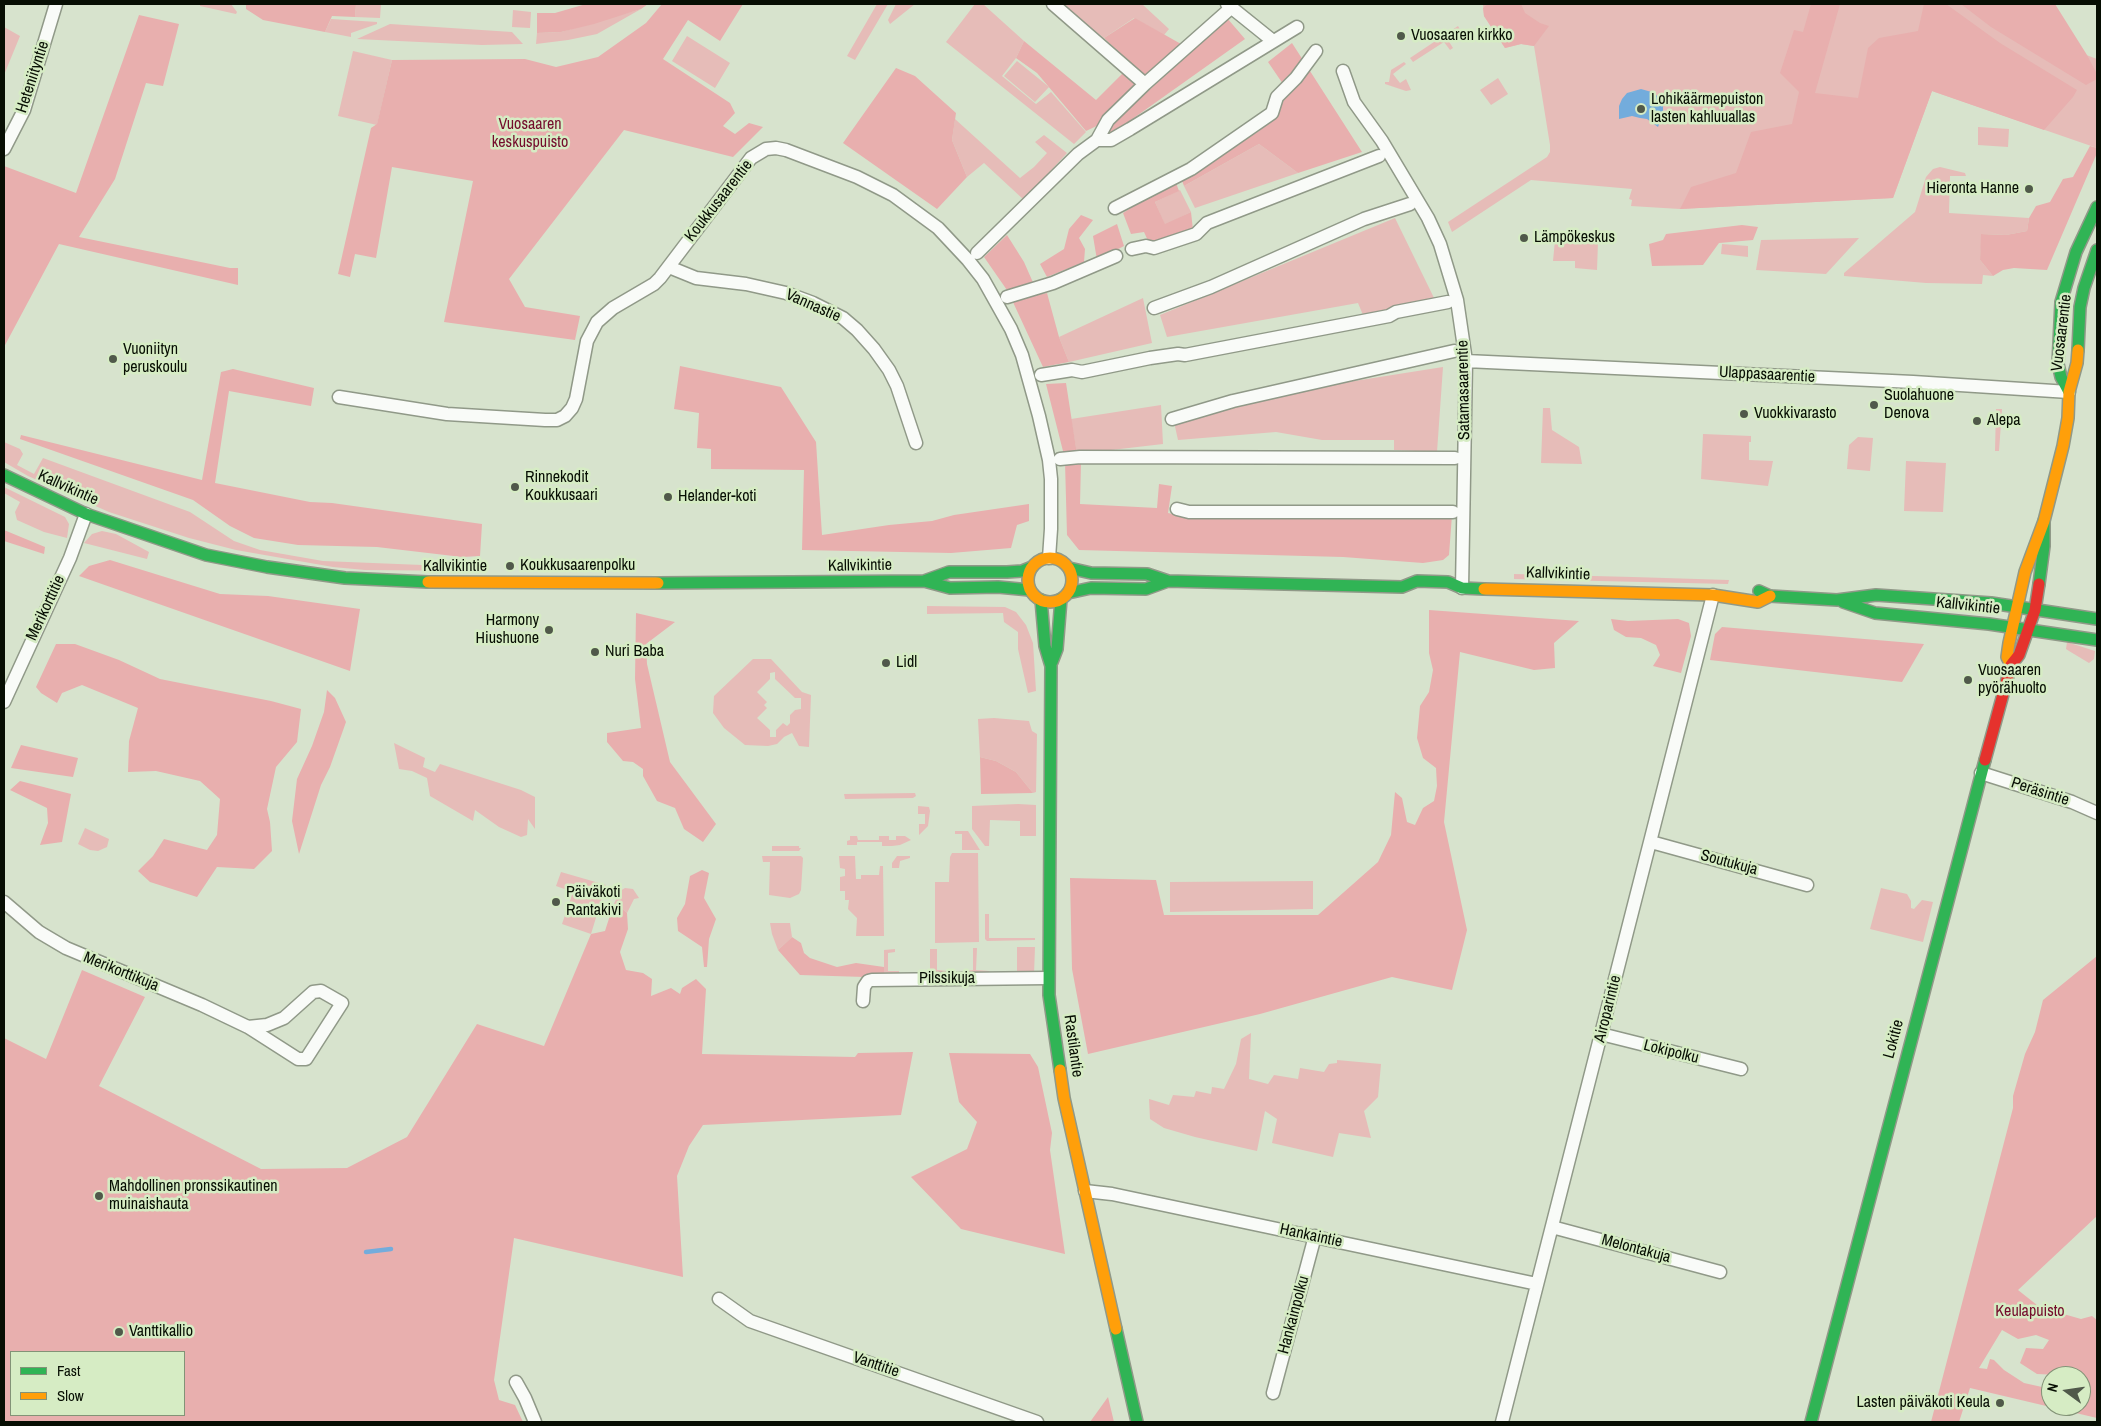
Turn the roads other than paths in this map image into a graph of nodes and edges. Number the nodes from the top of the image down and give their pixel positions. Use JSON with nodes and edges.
{"nodes":[{"id":1,"x":56,"y":4,"type":"edge"},
{"id":2,"x":1053,"y":4,"type":"edge"},
{"id":3,"x":1229,"y":5,"type":"edge"},
{"id":4,"x":1297,"y":27,"type":"dead end"},
{"id":5,"x":1273,"y":42,"type":"junction"},
{"id":6,"x":1316,"y":51,"type":"dead end"},
{"id":7,"x":1343,"y":71,"type":"dead end"},
{"id":8,"x":1145,"y":84,"type":"junction"},
{"id":9,"x":1097,"y":140,"type":"junction"},
{"id":10,"x":4,"y":149,"type":"edge"},
{"id":11,"x":1379,"y":156,"type":"dead end"},
{"id":12,"x":1410,"y":204,"type":"dead end"},
{"id":13,"x":1116,"y":208,"type":"dead end"},
{"id":14,"x":2097,"y":208,"type":"edge"},
{"id":15,"x":1132,"y":249,"type":"dead end"},
{"id":16,"x":2097,"y":250,"type":"edge"},
{"id":17,"x":977,"y":253,"type":"dead end"},
{"id":18,"x":1116,"y":256,"type":"dead end"},
{"id":19,"x":669,"y":267,"type":"junction"},
{"id":20,"x":1007,"y":297,"type":"dead end"},
{"id":21,"x":1448,"y":302,"type":"dead end"},
{"id":22,"x":1154,"y":308,"type":"dead end"},
{"id":23,"x":1454,"y":351,"type":"dead end"},
{"id":24,"x":1466,"y":361,"type":"junction"},
{"id":25,"x":1041,"y":375,"type":"dead end"},
{"id":26,"x":2069,"y":392,"type":"junction"},
{"id":27,"x":339,"y":397,"type":"dead end"},
{"id":28,"x":1172,"y":420,"type":"dead end"},
{"id":29,"x":916,"y":443,"type":"dead end"},
{"id":30,"x":1455,"y":458,"type":"dead end"},
{"id":31,"x":1060,"y":459,"type":"dead end"},
{"id":32,"x":4,"y":475,"type":"edge"},
{"id":33,"x":1177,"y":509,"type":"dead end"},
{"id":34,"x":1453,"y":512,"type":"dead end"},
{"id":35,"x":86,"y":514,"type":"junction"},
{"id":36,"x":2044,"y":521,"type":"junction"},
{"id":37,"x":1049,"y":558,"type":"junction"},
{"id":38,"x":1032,"y":567,"type":"junction"},
{"id":39,"x":1069,"y":568,"type":"junction"},
{"id":40,"x":924,"y":581,"type":"junction"},
{"id":41,"x":1168,"y":581,"type":"junction"},
{"id":42,"x":1402,"y":587,"type":"junction"},
{"id":43,"x":1462,"y":588,"type":"junction"},
{"id":44,"x":1030,"y":590,"type":"junction"},
{"id":45,"x":1418,"y":593,"type":"dead end"},
{"id":46,"x":1448,"y":594,"type":"dead end"},
{"id":47,"x":1713,"y":595,"type":"junction"},
{"id":48,"x":1065,"y":596,"type":"junction"},
{"id":49,"x":1041,"y":600,"type":"junction"},
{"id":50,"x":1837,"y":600,"type":"junction"},
{"id":51,"x":2017,"y":607,"type":"junction"},
{"id":52,"x":2035,"y":610,"type":"junction"},
{"id":53,"x":2097,"y":619,"type":"edge"},
{"id":54,"x":2013,"y":627,"type":"junction"},
{"id":55,"x":2029,"y":630,"type":"junction"},
{"id":56,"x":2097,"y":640,"type":"edge"},
{"id":57,"x":2011,"y":665,"type":"junction"},
{"id":58,"x":1051,"y":666,"type":"junction"},
{"id":59,"x":4,"y":702,"type":"edge"},
{"id":60,"x":1981,"y":773,"type":"junction"},
{"id":61,"x":2097,"y":813,"type":"edge"},
{"id":62,"x":1650,"y":842,"type":"junction"},
{"id":63,"x":1807,"y":884,"type":"dead end"},
{"id":64,"x":4,"y":902,"type":"edge"},
{"id":65,"x":1048,"y":978,"type":"junction"},
{"id":66,"x":863,"y":1001,"type":"dead end"},
{"id":67,"x":248,"y":1027,"type":"junction"},
{"id":68,"x":1601,"y":1034,"type":"junction"},
{"id":69,"x":1741,"y":1070,"type":"dead end"},
{"id":70,"x":1085,"y":1191,"type":"junction"},
{"id":71,"x":1552,"y":1227,"type":"junction"},
{"id":72,"x":1315,"y":1236,"type":"junction"},
{"id":73,"x":1720,"y":1272,"type":"dead end"},
{"id":74,"x":1537,"y":1284,"type":"junction"},
{"id":75,"x":720,"y":1299,"type":"dead end"},
{"id":76,"x":516,"y":1382,"type":"dead end"},
{"id":77,"x":1273,"y":1393,"type":"dead end"},
{"id":78,"x":535,"y":1422,"type":"edge"},
{"id":79,"x":1037,"y":1422,"type":"edge"},
{"id":80,"x":1137,"y":1422,"type":"edge"},
{"id":81,"x":1503,"y":1422,"type":"edge"},
{"id":82,"x":1811,"y":1422,"type":"edge"}],
"edges":[{"from":1,"to":10,"type":"street","name":"Heteniityntie"},
{"from":2,"to":8,"type":"street"},
{"from":3,"to":5,"type":"street"},
{"from":3,"to":8,"type":"street"},
{"from":4,"to":5,"type":"street"},
{"from":5,"to":9,"type":"street"},
{"from":6,"to":13,"type":"street"},
{"from":7,"to":24,"type":"street","name":"Satamasaarentie"},
{"from":8,"to":9,"type":"street"},
{"from":9,"to":17,"type":"street"},
{"from":11,"to":15,"type":"street"},
{"from":12,"to":22,"type":"street"},
{"from":14,"to":26,"type":"main road","name":"Vuosaarentie"},
{"from":16,"to":26,"type":"main road","name":"Vuosaarentie"},
{"from":18,"to":20,"type":"street"},
{"from":19,"to":27,"type":"street","name":"Koukkusaarentie"},
{"from":19,"to":29,"type":"street","name":"Vannastie"},
{"from":19,"to":37,"type":"street","name":"Koukkusaarentie"},
{"from":21,"to":25,"type":"street"},
{"from":23,"to":28,"type":"street"},
{"from":24,"to":26,"type":"street","name":"Ulappasaarentie"},
{"from":24,"to":43,"type":"street","name":"Satamasaarentie"},
{"from":26,"to":36,"type":"main road","name":"Vuosaarentie"},
{"from":30,"to":31,"type":"street"},
{"from":32,"to":35,"type":"main road","name":"Kallvikintie"},
{"from":33,"to":34,"type":"street"},
{"from":35,"to":40,"type":"main road","name":"Kallvikintie"},
{"from":35,"to":59,"type":"street","name":"Merikorttitie"},
{"from":36,"to":51,"type":"main road","name":"Vuosaarentie"},
{"from":36,"to":52,"type":"main road","name":"Vuosaarentie"},
{"from":37,"to":38,"type":"main road"},
{"from":37,"to":39,"type":"main road"},
{"from":38,"to":40,"type":"main road","name":"Kallvikintie"},
{"from":38,"to":44,"type":"main road"},
{"from":39,"to":41,"type":"main road","name":"Kallvikintie"},
{"from":39,"to":48,"type":"main road"},
{"from":40,"to":44,"type":"main road","name":"Kallvikintie"},
{"from":41,"to":42,"type":"main road","name":"Kallvikintie"},
{"from":41,"to":48,"type":"main road","name":"Kallvikintie"},
{"from":42,"to":43,"type":"main road","name":"Kallvikintie"},
{"from":42,"to":45,"type":"main road","name":"Kallvikintie"},
{"from":43,"to":46,"type":"main road","name":"Kallvikintie"},
{"from":43,"to":47,"type":"main road","name":"Kallvikintie"},
{"from":44,"to":49,"type":"main road"},
{"from":47,"to":50,"type":"main road","name":"Kallvikintie"},
{"from":47,"to":62,"type":"street","name":"Airoparintie"},
{"from":48,"to":49,"type":"main road"},
{"from":48,"to":58,"type":"main road","name":"Rastilantie"},
{"from":49,"to":58,"type":"main road","name":"Rastilantie"},
{"from":50,"to":51,"type":"main road","name":"Kallvikintie"},
{"from":50,"to":54,"type":"main road","name":"Kallvikintie"},
{"from":51,"to":52,"type":"main road","name":"Kallvikintie"},
{"from":51,"to":54,"type":"main road","name":"Vuosaarentie"},
{"from":52,"to":53,"type":"main road","name":"Kallvikintie"},
{"from":52,"to":55,"type":"main road","name":"Vuosaarentie"},
{"from":54,"to":55,"type":"main road","name":"Kallvikintie"},
{"from":54,"to":57,"type":"main road","name":"Lokitie"},
{"from":55,"to":56,"type":"main road","name":"Kallvikintie"},
{"from":55,"to":57,"type":"main road","name":"Lokitie"},
{"from":57,"to":60,"type":"main road","name":"Lokitie"},
{"from":58,"to":65,"type":"main road","name":"Rastilantie"},
{"from":60,"to":61,"type":"street","name":"Peräsintie"},
{"from":60,"to":82,"type":"main road","name":"Lokitie"},
{"from":62,"to":63,"type":"street","name":"Soutukuja"},
{"from":62,"to":68,"type":"street","name":"Airoparintie"},
{"from":64,"to":67,"type":"street","name":"Merikorttikuja"},
{"from":65,"to":66,"type":"street","name":"Pilssikuja"},
{"from":65,"to":70,"type":"main road","name":"Rastilantie"},
{"from":67,"to":67,"type":"street","name":"Merikorttikuja"},
{"from":68,"to":69,"type":"street","name":"Lokipolku"},
{"from":68,"to":71,"type":"street","name":"Airoparintie"},
{"from":70,"to":72,"type":"street","name":"Hankaintie"},
{"from":70,"to":80,"type":"main road","name":"Rastilantie"},
{"from":71,"to":73,"type":"street","name":"Melontakuja"},
{"from":71,"to":74,"type":"street","name":"Airoparintie"},
{"from":72,"to":74,"type":"street","name":"Hankaintie"},
{"from":72,"to":77,"type":"street","name":"Hankainpolku"},
{"from":74,"to":81,"type":"street","name":"Airoparintie"},
{"from":75,"to":79,"type":"street","name":"Vanttitie"},
{"from":76,"to":78,"type":"street"}]}
